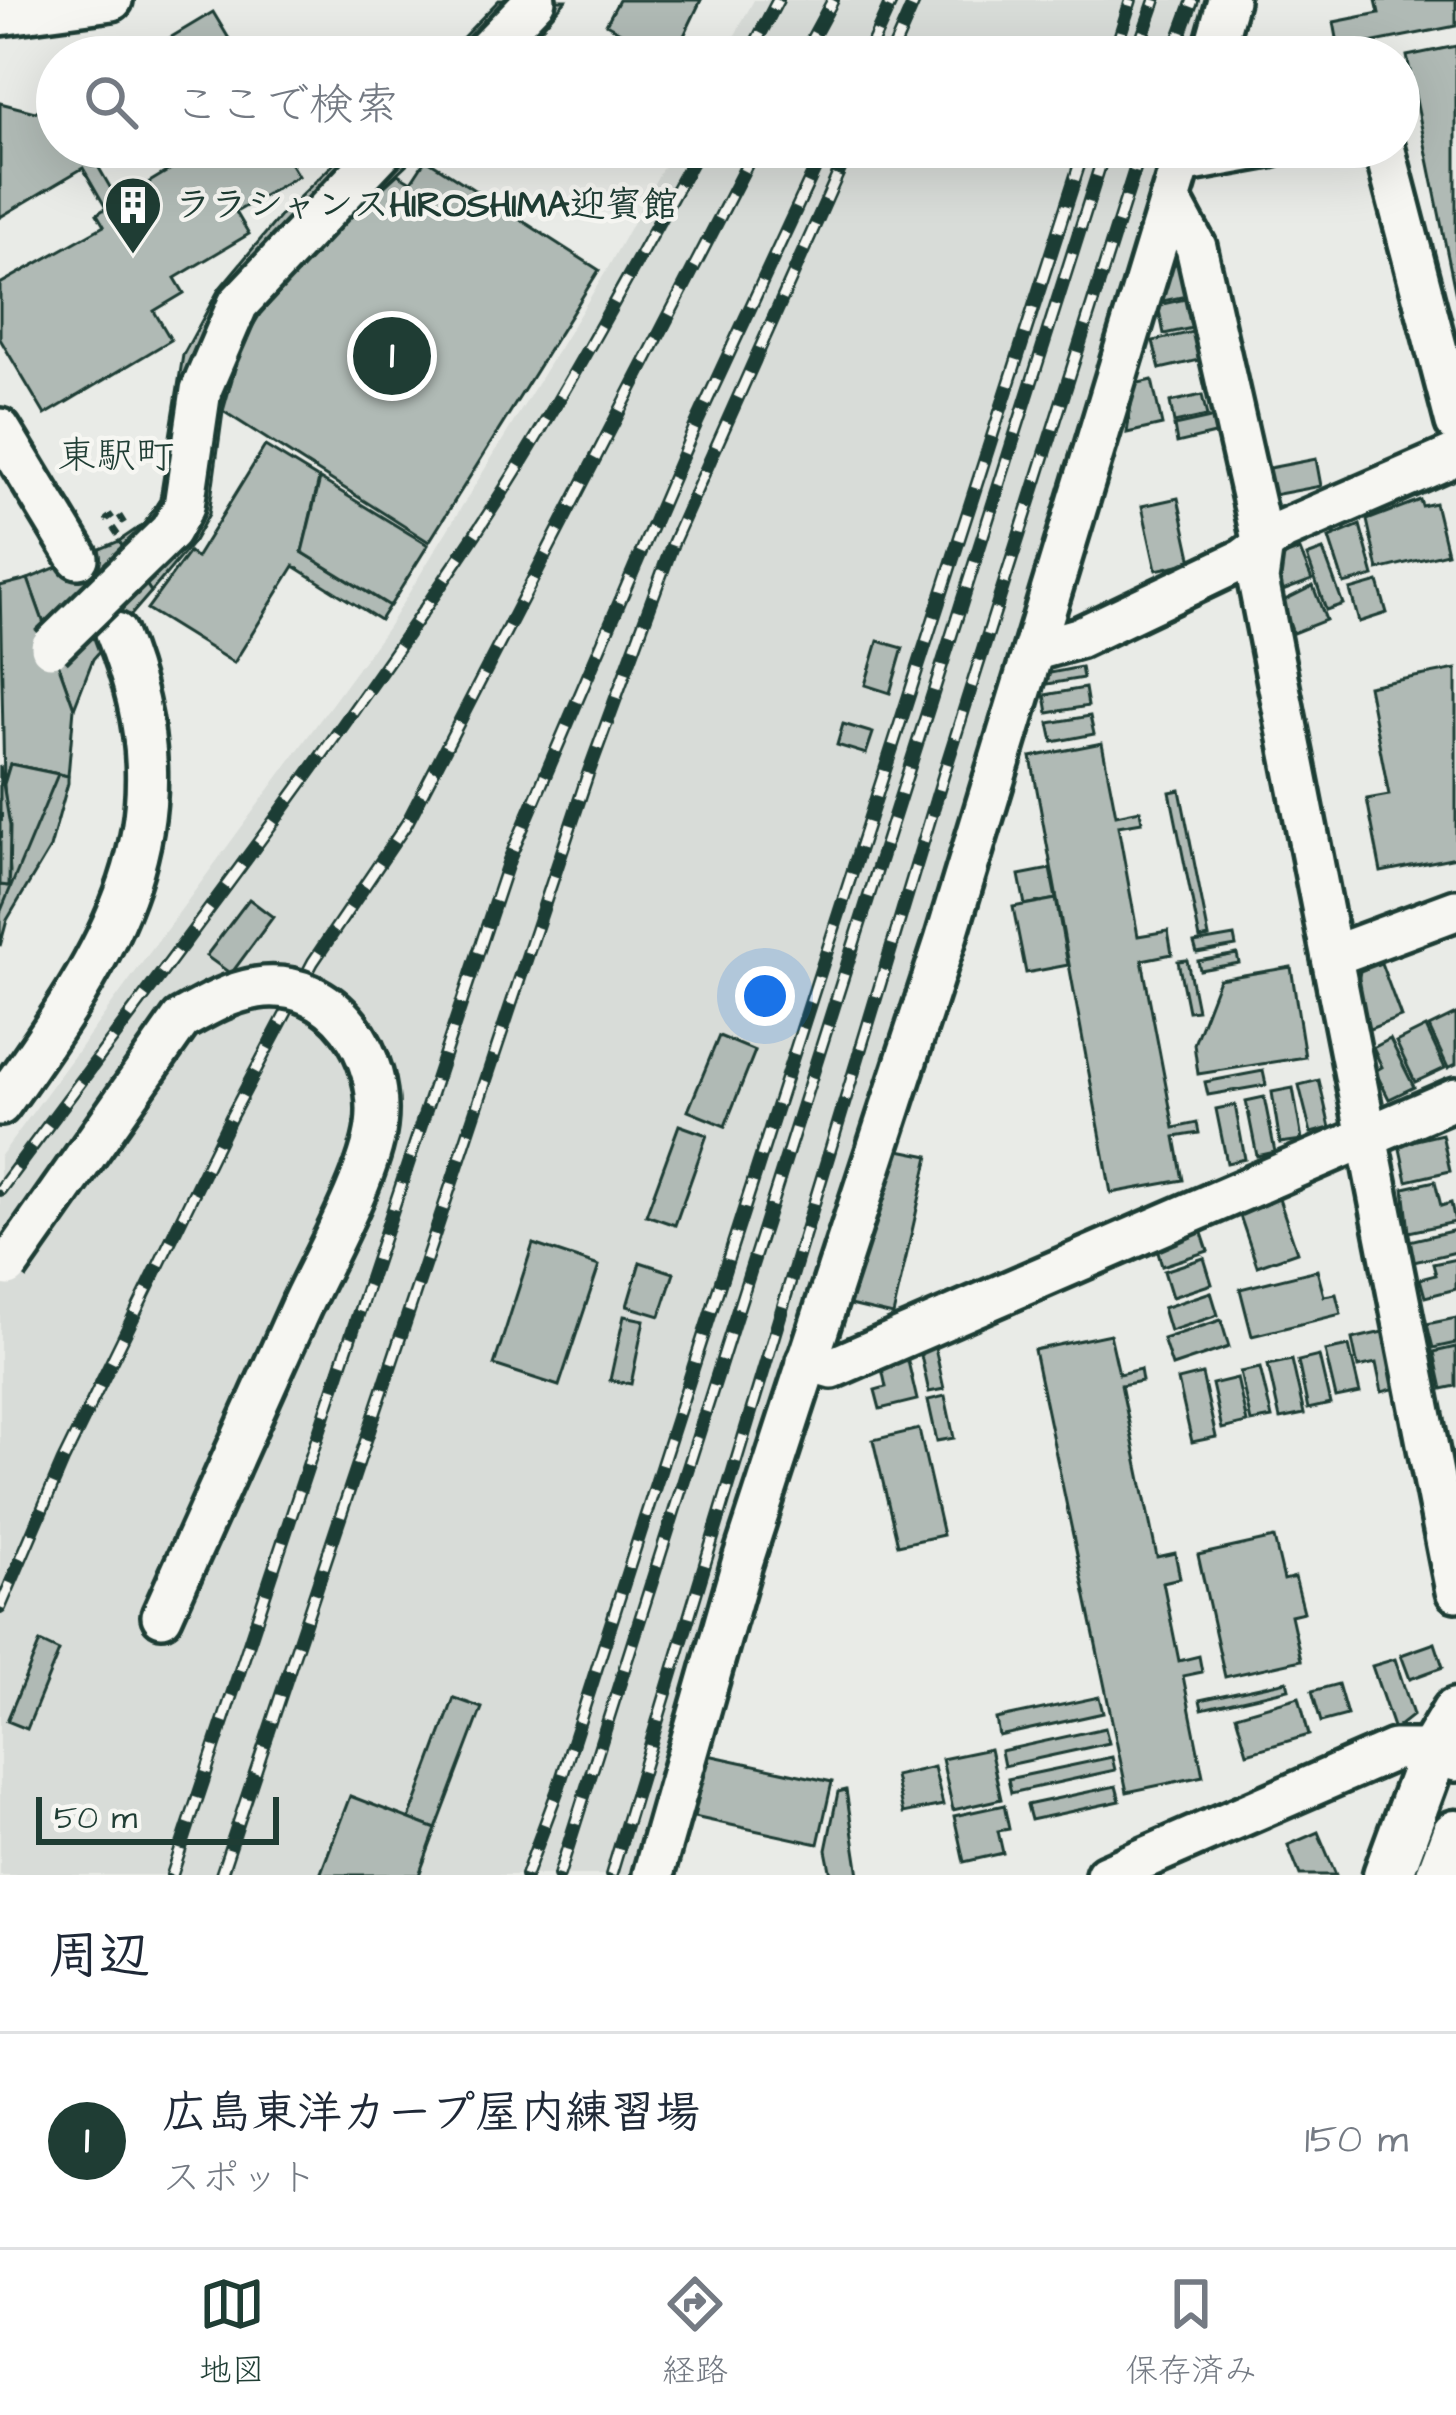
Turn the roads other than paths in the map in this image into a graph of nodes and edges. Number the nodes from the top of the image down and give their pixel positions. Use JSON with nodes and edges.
{"nodes":[{"id":1,"x":112,"y":0,"type":"edge"},
{"id":2,"x":1228,"y":0,"type":"edge"},
{"id":3,"x":534,"y":2,"type":"edge"},
{"id":4,"x":0,"y":16,"type":"edge"},
{"id":5,"x":501,"y":36,"type":"edge"},
{"id":6,"x":1218,"y":36,"type":"edge"},
{"id":7,"x":366,"y":168,"type":"edge"},
{"id":8,"x":1389,"y":168,"type":"edge"},
{"id":9,"x":1179,"y":169,"type":"edge"},
{"id":10,"x":1456,"y":423,"type":"edge"},
{"id":11,"x":0,"y":429,"type":"edge"},
{"id":12,"x":1456,"y":455,"type":"edge"},
{"id":13,"x":1263,"y":544,"type":"junction"},
{"id":14,"x":78,"y":558,"type":"dead end"},
{"id":15,"x":116,"y":633,"type":"dead end"},
{"id":16,"x":51,"y":647,"type":"dead end"},
{"id":17,"x":1036,"y":650,"type":"junction"},
{"id":18,"x":1456,"y":910,"type":"edge"},
{"id":19,"x":1335,"y":955,"type":"junction"},
{"id":20,"x":0,"y":1105,"type":"edge"},
{"id":21,"x":1452,"y":1113,"type":"edge"},
{"id":22,"x":1369,"y":1135,"type":"junction"},
{"id":23,"x":4,"y":1271,"type":"edge"},
{"id":24,"x":808,"y":1361,"type":"junction"},
{"id":25,"x":1456,"y":1591,"type":"edge"},
{"id":26,"x":162,"y":1616,"type":"dead end"},
{"id":27,"x":1448,"y":1741,"type":"edge"},
{"id":28,"x":1456,"y":1835,"type":"edge"},
{"id":29,"x":653,"y":1875,"type":"edge"},
{"id":30,"x":1106,"y":1875,"type":"edge"},
{"id":31,"x":1388,"y":1875,"type":"edge"},
{"id":32,"x":1441,"y":1875,"type":"edge"}],
"edges":[{"from":1,"to":4,"type":"street"},
{"from":2,"to":6,"type":"street"},
{"from":3,"to":5,"type":"street"},
{"from":7,"to":16,"type":"street","bridge":true},
{"from":8,"to":10,"type":"street"},
{"from":9,"to":13,"type":"street"},
{"from":9,"to":17,"type":"street"},
{"from":11,"to":14,"type":"street"},
{"from":12,"to":13,"type":"street"},
{"from":13,"to":17,"type":"street"},
{"from":13,"to":19,"type":"street"},
{"from":15,"to":20,"type":"street"},
{"from":17,"to":24,"type":"street"},
{"from":18,"to":19,"type":"street"},
{"from":19,"to":22,"type":"street"},
{"from":21,"to":22,"type":"street"},
{"from":22,"to":24,"type":"street"},
{"from":22,"to":25,"type":"street"},
{"from":23,"to":26,"type":"street","bridge":true},
{"from":24,"to":29,"type":"street"},
{"from":27,"to":30,"type":"street"},
{"from":27,"to":31,"type":"main road"},
{"from":28,"to":32,"type":"main road"}]}
